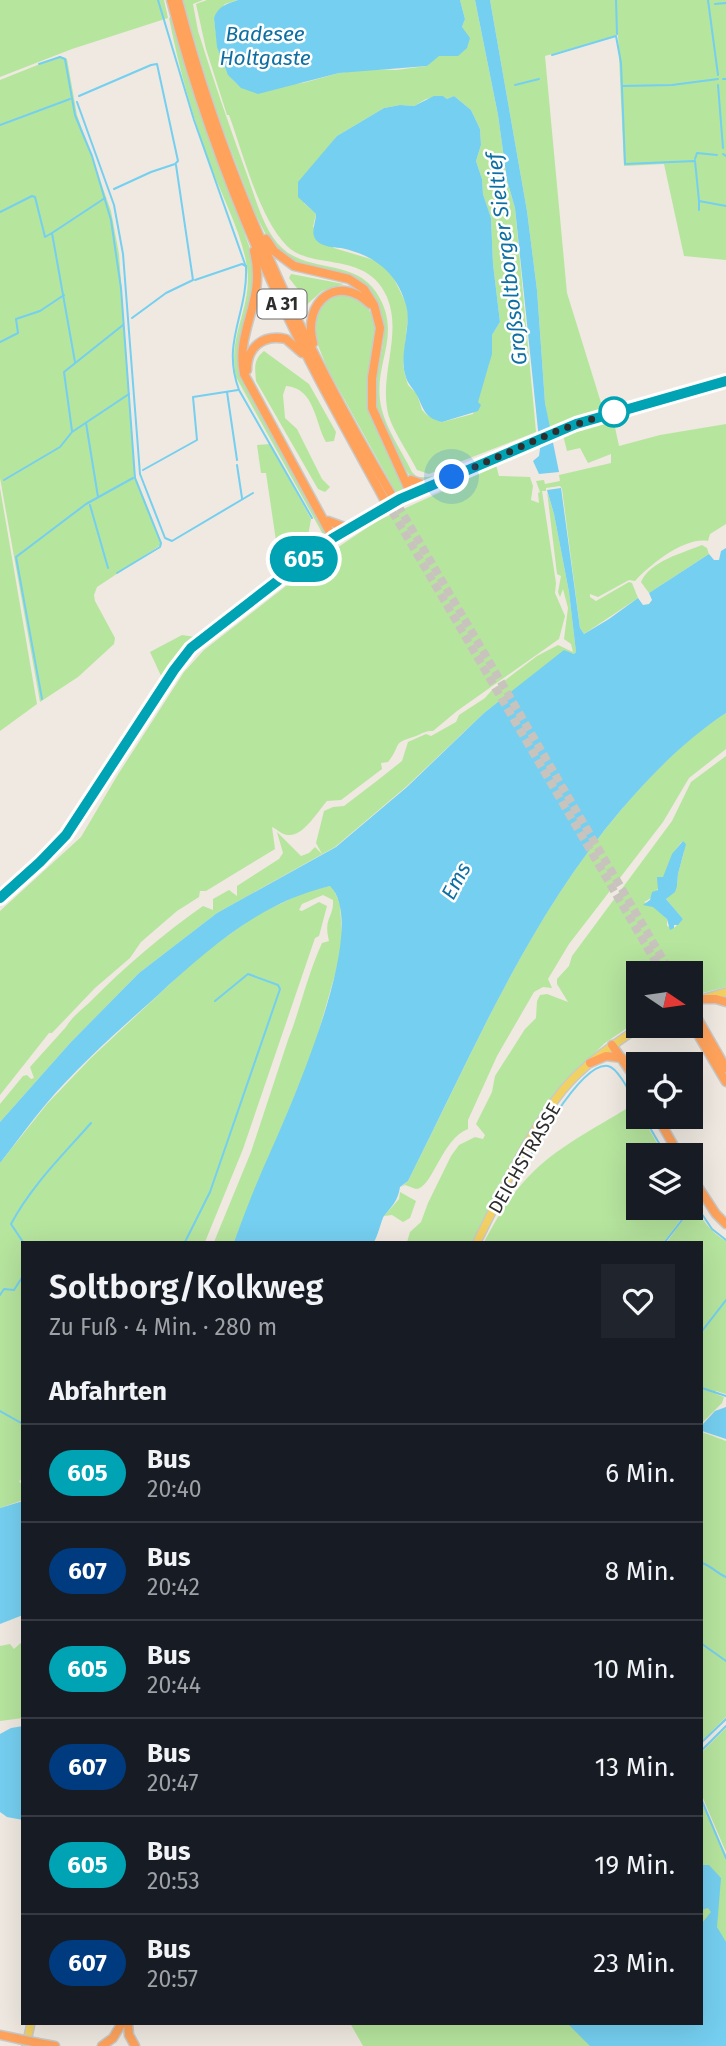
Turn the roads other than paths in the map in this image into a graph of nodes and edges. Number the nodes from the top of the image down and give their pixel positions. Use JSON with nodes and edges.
{"nodes":[{"id":1,"x":171,"y":0,"type":"edge"},
{"id":2,"x":178,"y":0,"type":"edge"},
{"id":3,"x":250,"y":213,"type":"junction"},
{"id":4,"x":249,"y":228,"type":"junction"},
{"id":5,"x":376,"y":311,"type":"junction"},
{"id":6,"x":323,"y":378,"type":"junction"},
{"id":7,"x":726,"y":381,"type":"edge"},
{"id":8,"x":250,"y":387,"type":"junction"},
{"id":9,"x":401,"y":467,"type":"junction"},
{"id":10,"x":411,"y":480,"type":"junction"},
{"id":11,"x":428,"y":486,"type":"junction"},
{"id":12,"x":413,"y":493,"type":"junction"},
{"id":13,"x":388,"y":496,"type":"tunnel mouth"},
{"id":14,"x":326,"y":519,"type":"junction"},
{"id":15,"x":347,"y":528,"type":"junction"},
{"id":16,"x":335,"y":537,"type":"junction"},
{"id":17,"x":0,"y":898,"type":"edge"},
{"id":18,"x":726,"y":992,"type":"edge"},
{"id":19,"x":704,"y":998,"type":"edge"},
{"id":20,"x":704,"y":1000,"type":"edge"},
{"id":21,"x":726,"y":1002,"type":"edge"},
{"id":22,"x":704,"y":1030,"type":"edge"},
{"id":23,"x":626,"y":1036,"type":"edge"},
{"id":24,"x":700,"y":1038,"type":"edge"},
{"id":25,"x":612,"y":1045,"type":"junction"},
{"id":26,"x":622,"y":1058,"type":"junction"},
{"id":27,"x":590,"y":1063,"type":"junction"},
{"id":28,"x":626,"y":1064,"type":"edge"},
{"id":29,"x":726,"y":1068,"type":"edge"},
{"id":30,"x":726,"y":1082,"type":"edge"},
{"id":31,"x":703,"y":1194,"type":"edge"},
{"id":32,"x":726,"y":1223,"type":"edge"},
{"id":33,"x":478,"y":1241,"type":"edge"},
{"id":34,"x":31,"y":2025,"type":"edge"},
{"id":35,"x":121,"y":2025,"type":"edge"},
{"id":36,"x":128,"y":2025,"type":"edge"},
{"id":37,"x":0,"y":2035,"type":"edge"},
{"id":38,"x":26,"y":2046,"type":"edge"},
{"id":39,"x":55,"y":2046,"type":"edge"},
{"id":40,"x":102,"y":2046,"type":"edge"},
{"id":41,"x":135,"y":2046,"type":"edge"}],
"edges":[{"from":1,"to":4,"type":"highway","number":"A 31"},
{"from":2,"to":3,"type":"highway","number":"A 31"},
{"from":3,"to":5,"type":"highway"},
{"from":3,"to":6,"type":"highway","number":"A 31"},
{"from":4,"to":6,"type":"highway","number":"A 31"},
{"from":4,"to":8,"type":"highway"},
{"from":5,"to":6,"type":"highway"},
{"from":5,"to":9,"type":"highway"},
{"from":6,"to":8,"type":"highway"},
{"from":6,"to":13,"type":"highway","number":"A 31"},
{"from":7,"to":11,"type":"main road"},
{"from":8,"to":14,"type":"highway"},
{"from":9,"to":10,"type":"highway"},
{"from":9,"to":12,"type":"highway"},
{"from":10,"to":11,"type":"highway"},
{"from":10,"to":12,"type":"highway"},
{"from":11,"to":12,"type":"main road"},
{"from":12,"to":15,"type":"main road"},
{"from":14,"to":15,"type":"highway"},
{"from":14,"to":16,"type":"highway"},
{"from":15,"to":16,"type":"main road"},
{"from":16,"to":17,"type":"main road"},
{"from":18,"to":19,"type":"main road"},
{"from":20,"to":21,"type":"highway"},
{"from":22,"to":29,"type":"highway"},
{"from":23,"to":25,"type":"main road","name":"DEICHSTRASSE"},
{"from":24,"to":30,"type":"highway"},
{"from":25,"to":26,"type":"highway"},
{"from":25,"to":27,"type":"main road","name":"DEICHSTRASSE"},
{"from":26,"to":27,"type":"highway"},
{"from":26,"to":28,"type":"highway"},
{"from":27,"to":33,"type":"main road","name":"DEICHSTRASSE"},
{"from":31,"to":32,"type":"highway"},
{"from":34,"to":38,"type":"main road"},
{"from":35,"to":40,"type":"highway"},
{"from":36,"to":41,"type":"highway"},
{"from":37,"to":39,"type":"highway","bridge":true}]}
